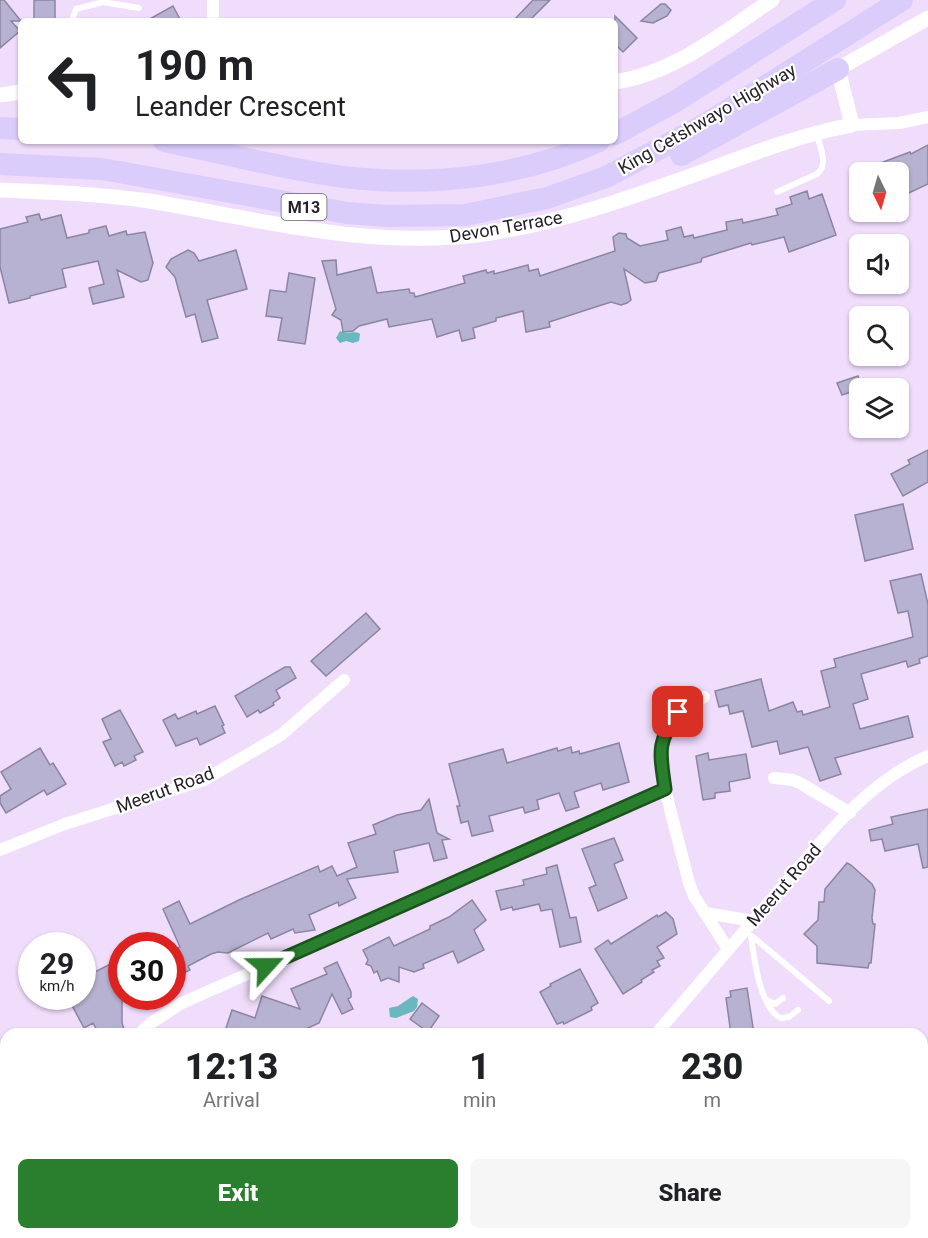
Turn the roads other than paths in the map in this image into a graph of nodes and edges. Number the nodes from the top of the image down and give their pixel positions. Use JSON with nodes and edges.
{"nodes":[{"id":1,"x":213,"y":0,"type":"edge"},
{"id":2,"x":772,"y":0,"type":"edge"},
{"id":3,"x":835,"y":0,"type":"edge"},
{"id":4,"x":902,"y":0,"type":"edge"},
{"id":5,"x":139,"y":8,"type":"dead end"},
{"id":6,"x":73,"y":18,"type":"edge"},
{"id":7,"x":213,"y":18,"type":"edge"},
{"id":8,"x":928,"y":18,"type":"edge"},
{"id":9,"x":838,"y":69,"type":"junction"},
{"id":10,"x":618,"y":82,"type":"edge"},
{"id":11,"x":18,"y":92,"type":"edge"},
{"id":12,"x":0,"y":94,"type":"edge"},
{"id":13,"x":928,"y":117,"type":"edge"},
{"id":14,"x":852,"y":125,"type":"junction"},
{"id":15,"x":0,"y":128,"type":"edge"},
{"id":16,"x":18,"y":129,"type":"edge"},
{"id":17,"x":618,"y":132,"type":"edge"},
{"id":18,"x":816,"y":132,"type":"junction"},
{"id":19,"x":179,"y":144,"type":"edge"},
{"id":20,"x":591,"y":144,"type":"edge"},
{"id":21,"x":0,"y":164,"type":"edge"},
{"id":22,"x":0,"y":190,"type":"edge"},
{"id":23,"x":777,"y":192,"type":"dead end"},
{"id":24,"x":480,"y":212,"type":"junction"},
{"id":25,"x":344,"y":680,"type":"dead end"},
{"id":26,"x":704,"y":697,"type":"dead end"},
{"id":27,"x":928,"y":756,"type":"edge"},
{"id":28,"x":774,"y":778,"type":"dead end"},
{"id":29,"x":665,"y":789,"type":"junction"},
{"id":30,"x":850,"y":813,"type":"junction"},
{"id":31,"x":0,"y":850,"type":"edge"},
{"id":32,"x":706,"y":913,"type":"junction"},
{"id":33,"x":750,"y":929,"type":"junction"},
{"id":34,"x":728,"y":949,"type":"junction"},
{"id":35,"x":783,"y":998,"type":"dead end"},
{"id":36,"x":765,"y":999,"type":"junction"},
{"id":37,"x":829,"y":1001,"type":"dead end"},
{"id":38,"x":798,"y":1010,"type":"dead end"},
{"id":39,"x":145,"y":1028,"type":"edge"},
{"id":40,"x":661,"y":1028,"type":"edge"}],
"edges":[{"from":1,"to":7,"type":"street"},
{"from":2,"to":10,"type":"street"},
{"from":3,"to":17,"type":"highway","name":"King Cetshwayo Highway"},
{"from":4,"to":24,"type":"highway","name":"King Cetshwayo Highway","number":"M13"},
{"from":5,"to":6,"type":"lane"},
{"from":8,"to":9,"type":"street"},
{"from":9,"to":14,"type":"street"},
{"from":9,"to":24,"type":"highway"},
{"from":11,"to":12,"type":"street"},
{"from":13,"to":14,"type":"street","name":"Devon Terrace"},
{"from":14,"to":18,"type":"street","name":"Devon Terrace"},
{"from":15,"to":16,"type":"highway"},
{"from":18,"to":22,"type":"street","name":"Devon Terrace"},
{"from":18,"to":23,"type":"lane"},
{"from":19,"to":20,"type":"highway","name":"King Cetshwayo Highway","number":"M13"},
{"from":21,"to":24,"type":"highway","name":"King Cetshwayo Highway","number":"M13"},
{"from":25,"to":31,"type":"street","name":"Meerut Road"},
{"from":26,"to":29,"type":"street"},
{"from":27,"to":30,"type":"street","name":"Meerut Road"},
{"from":28,"to":30,"type":"street"},
{"from":29,"to":32,"type":"street"},
{"from":29,"to":39,"type":"street"},
{"from":30,"to":33,"type":"street","name":"Meerut Road"},
{"from":32,"to":33,"type":"street"},
{"from":32,"to":34,"type":"street"},
{"from":33,"to":34,"type":"street","name":"Meerut Road"},
{"from":33,"to":36,"type":"lane"},
{"from":33,"to":37,"type":"lane"},
{"from":34,"to":40,"type":"street","name":"Meerut Road"},
{"from":35,"to":36,"type":"lane"},
{"from":36,"to":38,"type":"lane"}]}
